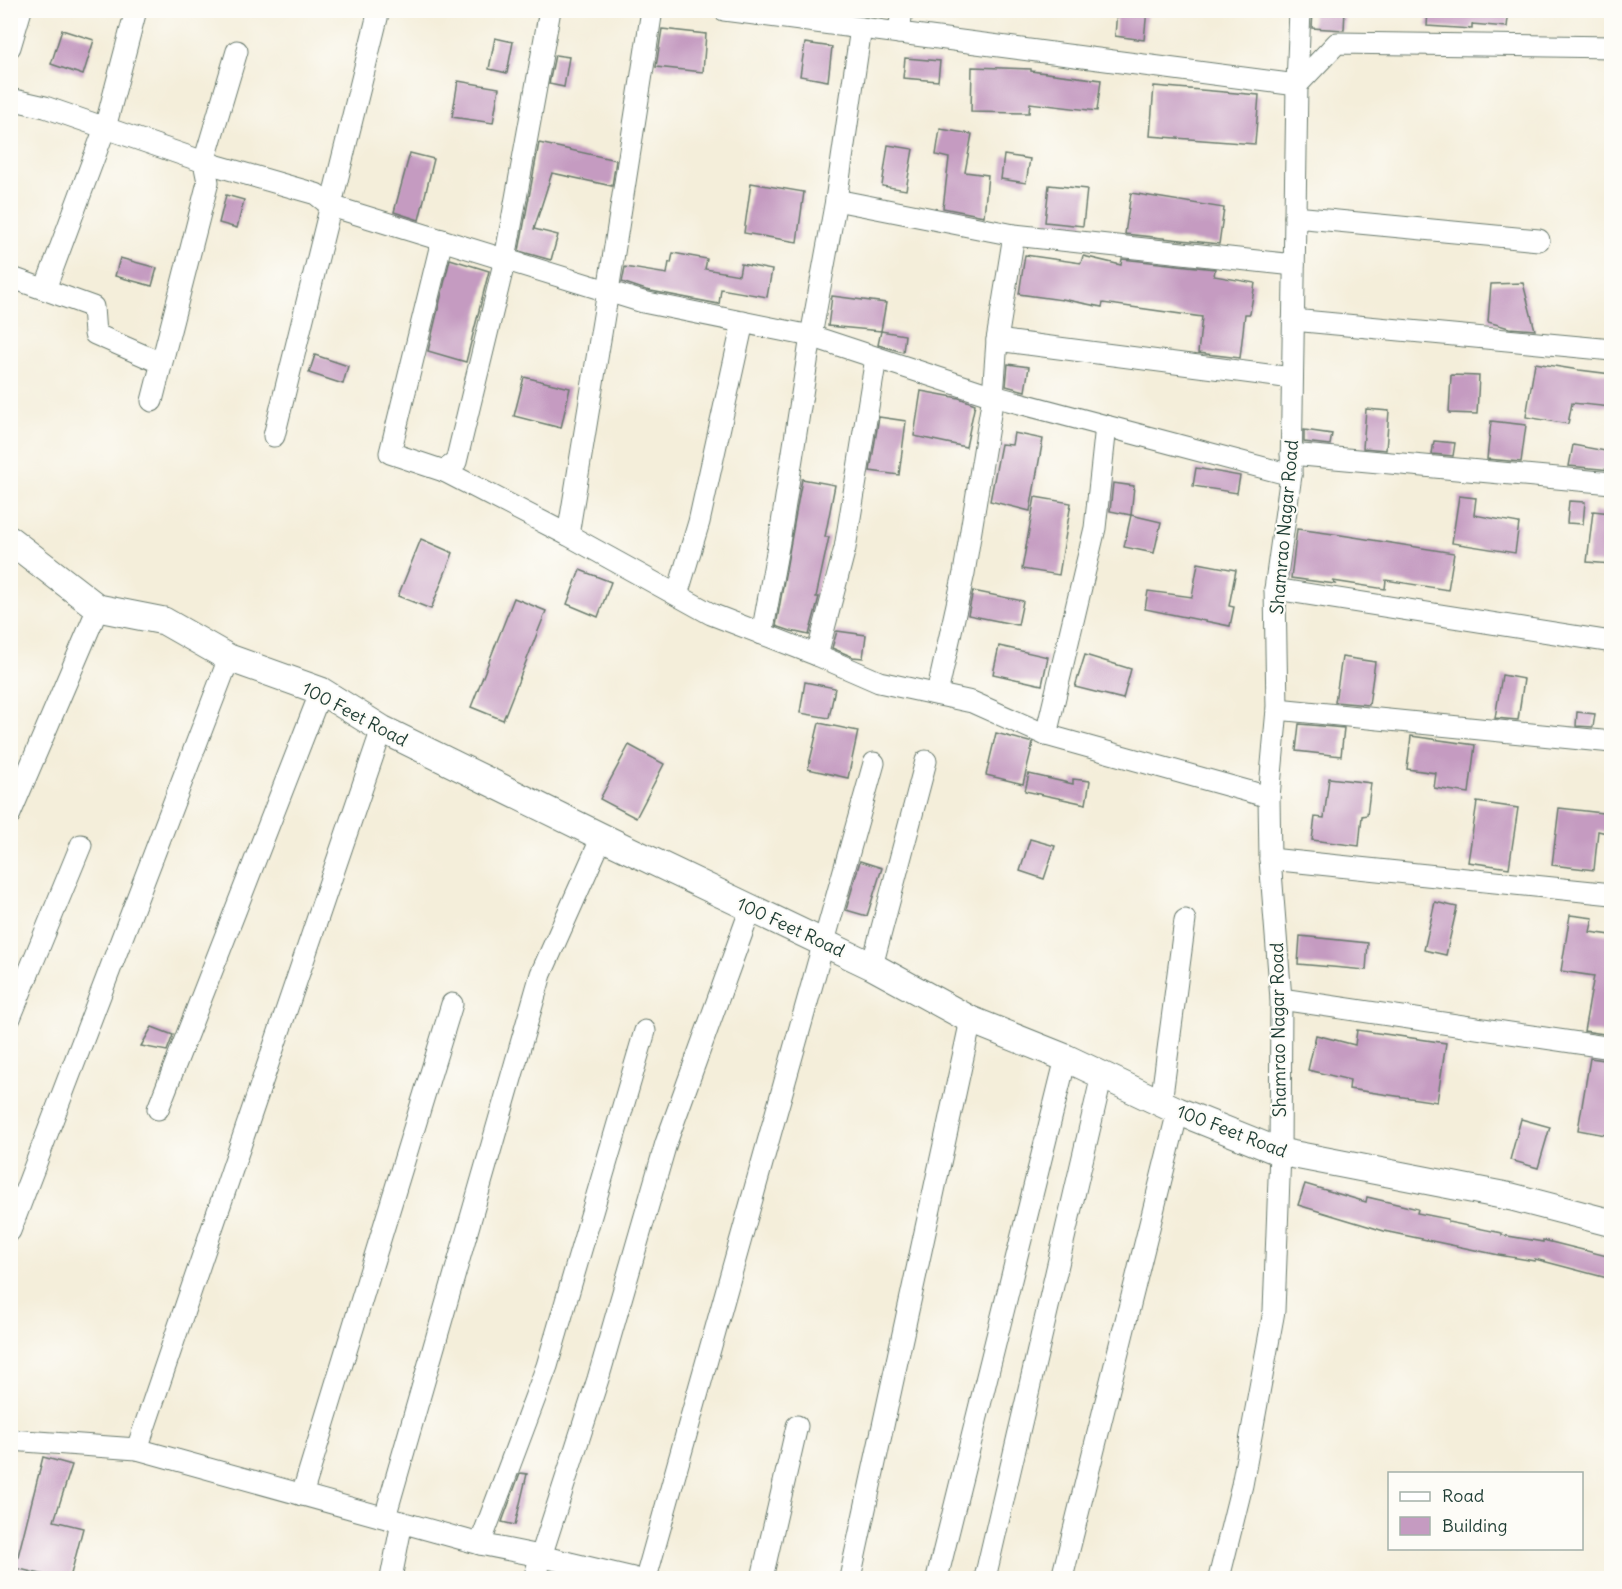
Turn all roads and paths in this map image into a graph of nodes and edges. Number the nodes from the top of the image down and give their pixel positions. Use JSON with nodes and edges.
{"nodes":[{"id":1,"x":21,"y":10,"type":"edge"},
{"id":2,"x":136,"y":10,"type":"edge"},
{"id":3,"x":379,"y":10,"type":"edge"},
{"id":4,"x":550,"y":10,"type":"edge"},
{"id":5,"x":652,"y":10,"type":"edge"},
{"id":6,"x":724,"y":10,"type":"edge"},
{"id":7,"x":902,"y":10,"type":"edge"},
{"id":8,"x":1300,"y":10,"type":"edge"},
{"id":9,"x":797,"y":15,"type":"edge"},
{"id":10,"x":861,"y":28,"type":"junction"},
{"id":11,"x":899,"y":33,"type":"junction"},
{"id":12,"x":10,"y":47,"type":"edge"},
{"id":13,"x":1611,"y":47,"type":"edge"},
{"id":14,"x":237,"y":51,"type":"dead end"},
{"id":15,"x":1297,"y":85,"type":"junction"},
{"id":16,"x":10,"y":99,"type":"edge"},
{"id":17,"x":105,"y":128,"type":"junction"},
{"id":18,"x":204,"y":162,"type":"junction"},
{"id":19,"x":836,"y":200,"type":"junction"},
{"id":20,"x":331,"y":206,"type":"junction"},
{"id":21,"x":1295,"y":217,"type":"junction"},
{"id":22,"x":1014,"y":235,"type":"junction"},
{"id":23,"x":442,"y":240,"type":"junction"},
{"id":24,"x":1539,"y":240,"type":"dead end"},
{"id":25,"x":505,"y":259,"type":"junction"},
{"id":26,"x":1294,"y":265,"type":"junction"},
{"id":27,"x":10,"y":277,"type":"edge"},
{"id":28,"x":45,"y":289,"type":"junction"},
{"id":29,"x":608,"y":291,"type":"junction"},
{"id":30,"x":1293,"y":320,"type":"junction"},
{"id":31,"x":743,"y":322,"type":"junction"},
{"id":32,"x":811,"y":336,"type":"junction"},
{"id":33,"x":997,"y":340,"type":"junction"},
{"id":34,"x":1611,"y":350,"type":"edge"},
{"id":35,"x":876,"y":358,"type":"junction"},
{"id":36,"x":161,"y":363,"type":"junction"},
{"id":37,"x":1292,"y":378,"type":"junction"},
{"id":38,"x":993,"y":396,"type":"junction"},
{"id":39,"x":152,"y":400,"type":"dead end"},
{"id":40,"x":1106,"y":426,"type":"junction"},
{"id":41,"x":274,"y":436,"type":"dead end"},
{"id":42,"x":1291,"y":464,"type":"junction"},
{"id":43,"x":444,"y":471,"type":"junction"},
{"id":44,"x":1611,"y":483,"type":"edge"},
{"id":45,"x":568,"y":535,"type":"junction"},
{"id":46,"x":10,"y":540,"type":"edge"},
{"id":47,"x":1275,"y":588,"type":"junction"},
{"id":48,"x":677,"y":596,"type":"junction"},
{"id":49,"x":98,"y":608,"type":"junction"},
{"id":50,"x":762,"y":634,"type":"junction"},
{"id":51,"x":1611,"y":642,"type":"edge"},
{"id":52,"x":817,"y":656,"type":"junction"},
{"id":53,"x":229,"y":658,"type":"junction"},
{"id":54,"x":321,"y":691,"type":"junction"},
{"id":55,"x":937,"y":694,"type":"junction"},
{"id":56,"x":1277,"y":709,"type":"junction"},
{"id":57,"x":382,"y":729,"type":"junction"},
{"id":58,"x":1046,"y":735,"type":"junction"},
{"id":59,"x":1611,"y":742,"type":"edge"},
{"id":60,"x":926,"y":761,"type":"dead end"},
{"id":61,"x":874,"y":763,"type":"dead end"},
{"id":62,"x":1269,"y":797,"type":"junction"},
{"id":63,"x":10,"y":814,"type":"edge"},
{"id":64,"x":602,"y":837,"type":"junction"},
{"id":65,"x":81,"y":845,"type":"dead end"},
{"id":66,"x":1270,"y":859,"type":"junction"},
{"id":67,"x":1611,"y":894,"type":"edge"},
{"id":68,"x":752,"y":908,"type":"junction"},
{"id":69,"x":1185,"y":920,"type":"dead end"},
{"id":70,"x":825,"y":943,"type":"junction"},
{"id":71,"x":872,"y":966,"type":"junction"},
{"id":72,"x":1281,"y":999,"type":"junction"},
{"id":73,"x":452,"y":1004,"type":"dead end"},
{"id":74,"x":10,"y":1018,"type":"edge"},
{"id":75,"x":971,"y":1020,"type":"junction"},
{"id":76,"x":645,"y":1031,"type":"dead end"},
{"id":77,"x":1611,"y":1048,"type":"edge"},
{"id":78,"x":1066,"y":1058,"type":"junction"},
{"id":79,"x":1102,"y":1075,"type":"junction"},
{"id":80,"x":1170,"y":1107,"type":"junction"},
{"id":81,"x":158,"y":1109,"type":"dead end"},
{"id":82,"x":1280,"y":1152,"type":"junction"},
{"id":83,"x":1611,"y":1223,"type":"edge"},
{"id":84,"x":10,"y":1231,"type":"edge"},
{"id":85,"x":797,"y":1426,"type":"dead end"},
{"id":86,"x":10,"y":1440,"type":"edge"},
{"id":87,"x":137,"y":1449,"type":"junction"},
{"id":88,"x":302,"y":1495,"type":"junction"},
{"id":89,"x":394,"y":1520,"type":"junction"},
{"id":90,"x":480,"y":1544,"type":"junction"},
{"id":91,"x":540,"y":1556,"type":"junction"},
{"id":92,"x":391,"y":1578,"type":"edge"},
{"id":93,"x":534,"y":1578,"type":"edge"},
{"id":94,"x":633,"y":1578,"type":"edge"},
{"id":95,"x":646,"y":1578,"type":"edge"},
{"id":96,"x":762,"y":1578,"type":"edge"},
{"id":97,"x":850,"y":1578,"type":"edge"},
{"id":98,"x":937,"y":1578,"type":"edge"},
{"id":99,"x":985,"y":1578,"type":"edge"},
{"id":100,"x":1062,"y":1578,"type":"edge"},
{"id":101,"x":1219,"y":1578,"type":"edge"}],
"edges":[{"from":1,"to":12,"type":"street"},
{"from":2,"to":17,"type":"street"},
{"from":3,"to":20,"type":"street"},
{"from":4,"to":25,"type":"street"},
{"from":5,"to":29,"type":"street"},
{"from":6,"to":9,"type":"street"},
{"from":7,"to":11,"type":"street"},
{"from":8,"to":15,"type":"street","name":"Shamrao Nagar Road"},
{"from":9,"to":10,"type":"street"},
{"from":10,"to":11,"type":"street"},
{"from":10,"to":19,"type":"street"},
{"from":11,"to":15,"type":"street"},
{"from":13,"to":15,"type":"street"},
{"from":14,"to":18,"type":"street"},
{"from":15,"to":21,"type":"street","name":"Shamrao Nagar Road"},
{"from":16,"to":17,"type":"street"},
{"from":17,"to":18,"type":"street"},
{"from":17,"to":28,"type":"street"},
{"from":18,"to":20,"type":"street"},
{"from":18,"to":36,"type":"street"},
{"from":19,"to":22,"type":"street"},
{"from":19,"to":32,"type":"street"},
{"from":20,"to":23,"type":"street"},
{"from":20,"to":41,"type":"street"},
{"from":21,"to":24,"type":"street"},
{"from":21,"to":26,"type":"street","name":"Shamrao Nagar Road"},
{"from":22,"to":26,"type":"street"},
{"from":22,"to":33,"type":"street"},
{"from":23,"to":25,"type":"street"},
{"from":23,"to":43,"type":"street"},
{"from":25,"to":29,"type":"street"},
{"from":25,"to":43,"type":"street"},
{"from":26,"to":30,"type":"street","name":"Shamrao Nagar Road"},
{"from":27,"to":28,"type":"street"},
{"from":28,"to":36,"type":"street"},
{"from":29,"to":31,"type":"street"},
{"from":29,"to":45,"type":"street"},
{"from":30,"to":34,"type":"street"},
{"from":30,"to":37,"type":"street","name":"Shamrao Nagar Road"},
{"from":31,"to":32,"type":"street"},
{"from":31,"to":48,"type":"street"},
{"from":32,"to":35,"type":"street"},
{"from":32,"to":50,"type":"street"},
{"from":33,"to":37,"type":"street"},
{"from":33,"to":38,"type":"street"},
{"from":35,"to":38,"type":"street"},
{"from":35,"to":52,"type":"street"},
{"from":36,"to":39,"type":"street"},
{"from":37,"to":42,"type":"street","name":"Shamrao Nagar Road"},
{"from":38,"to":40,"type":"street"},
{"from":38,"to":55,"type":"street"},
{"from":40,"to":42,"type":"street"},
{"from":40,"to":58,"type":"street"},
{"from":42,"to":44,"type":"street"},
{"from":42,"to":47,"type":"street","name":"Shamrao Nagar Road"},
{"from":43,"to":45,"type":"street"},
{"from":45,"to":48,"type":"street"},
{"from":46,"to":49,"type":"main road","name":"100 Feet Road"},
{"from":47,"to":51,"type":"street"},
{"from":47,"to":56,"type":"street","name":"Shamrao Nagar Road"},
{"from":48,"to":50,"type":"street"},
{"from":49,"to":53,"type":"main road","name":"100 Feet Road"},
{"from":49,"to":63,"type":"street"},
{"from":50,"to":52,"type":"street"},
{"from":52,"to":55,"type":"street"},
{"from":53,"to":54,"type":"main road","name":"100 Feet Road"},
{"from":53,"to":84,"type":"street"},
{"from":54,"to":57,"type":"main road","name":"100 Feet Road"},
{"from":54,"to":81,"type":"street"},
{"from":55,"to":58,"type":"street"},
{"from":56,"to":59,"type":"street"},
{"from":56,"to":62,"type":"street","name":"Shamrao Nagar Road"},
{"from":57,"to":64,"type":"main road","name":"100 Feet Road"},
{"from":57,"to":87,"type":"street"},
{"from":58,"to":62,"type":"street"},
{"from":60,"to":71,"type":"street"},
{"from":61,"to":70,"type":"street"},
{"from":62,"to":66,"type":"street","name":"Shamrao Nagar Road"},
{"from":64,"to":68,"type":"main road","name":"100 Feet Road"},
{"from":64,"to":89,"type":"street"},
{"from":65,"to":74,"type":"street"},
{"from":66,"to":67,"type":"street"},
{"from":66,"to":72,"type":"street","name":"Shamrao Nagar Road"},
{"from":68,"to":70,"type":"main road","name":"100 Feet Road"},
{"from":68,"to":91,"type":"street"},
{"from":69,"to":80,"type":"street"},
{"from":70,"to":71,"type":"main road","name":"100 Feet Road"},
{"from":70,"to":95,"type":"street"},
{"from":71,"to":75,"type":"main road","name":"100 Feet Road"},
{"from":72,"to":77,"type":"street"},
{"from":72,"to":82,"type":"street","name":"Shamrao Nagar Road"},
{"from":73,"to":88,"type":"street"},
{"from":75,"to":78,"type":"main road","name":"100 Feet Road"},
{"from":75,"to":97,"type":"street"},
{"from":76,"to":90,"type":"street"},
{"from":78,"to":79,"type":"main road","name":"100 Feet Road"},
{"from":78,"to":98,"type":"street"},
{"from":79,"to":80,"type":"main road","name":"100 Feet Road"},
{"from":79,"to":99,"type":"street"},
{"from":80,"to":82,"type":"main road","name":"100 Feet Road"},
{"from":80,"to":100,"type":"street"},
{"from":82,"to":83,"type":"main road","name":"100 Feet Road"},
{"from":82,"to":101,"type":"street","name":"Shamrao Nagar Road"},
{"from":85,"to":96,"type":"street"},
{"from":86,"to":87,"type":"street"},
{"from":87,"to":88,"type":"street"},
{"from":88,"to":89,"type":"street"},
{"from":89,"to":90,"type":"street"},
{"from":89,"to":92,"type":"street"},
{"from":90,"to":91,"type":"street"},
{"from":91,"to":93,"type":"street"},
{"from":91,"to":94,"type":"street"}]}
